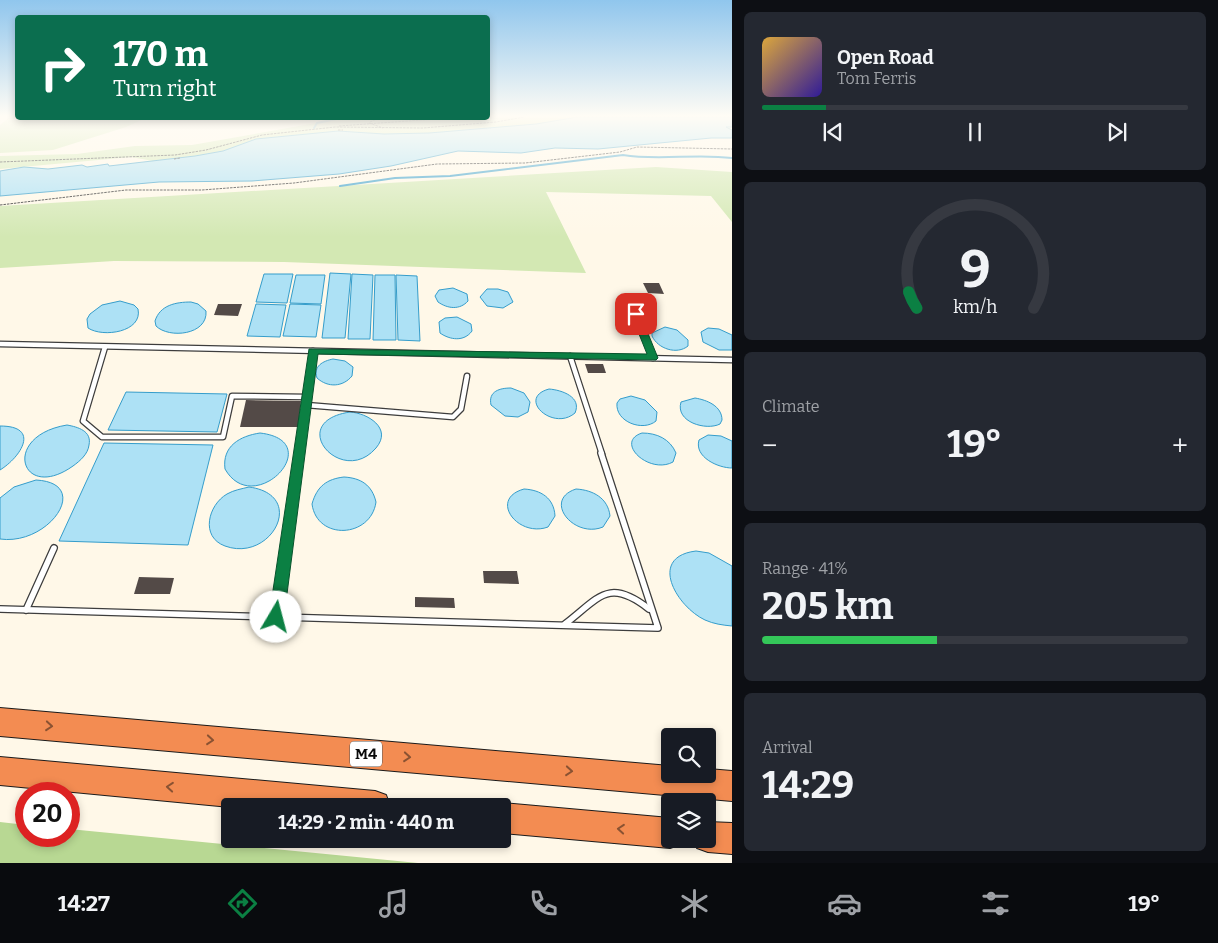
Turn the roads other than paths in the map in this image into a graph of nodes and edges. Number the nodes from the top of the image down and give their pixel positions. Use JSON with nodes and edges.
{"nodes":[{"id":1,"x":636,"y":314,"type":"dead end"},
{"id":2,"x":0,"y":344,"type":"edge"},
{"id":3,"x":105,"y":347,"type":"junction"},
{"id":4,"x":313,"y":351,"type":"junction"},
{"id":5,"x":570,"y":356,"type":"junction"},
{"id":6,"x":653,"y":358,"type":"junction"},
{"id":7,"x":732,"y":360,"type":"edge"},
{"id":8,"x":467,"y":376,"type":"dead end"},
{"id":9,"x":307,"y":397,"type":"junction"},
{"id":10,"x":306,"y":405,"type":"junction"},
{"id":11,"x":54,"y":548,"type":"dead end"},
{"id":12,"x":0,"y":609,"type":"edge"},
{"id":13,"x":26,"y":610,"type":"junction"},
{"id":14,"x":651,"y":610,"type":"junction"},
{"id":15,"x":276,"y":617,"type":"junction"},
{"id":16,"x":564,"y":624,"type":"junction"},
{"id":17,"x":0,"y":722,"type":"edge"},
{"id":18,"x":0,"y":771,"type":"edge"},
{"id":19,"x":732,"y":786,"type":"edge"},
{"id":20,"x":289,"y":798,"type":"edge"},
{"id":21,"x":511,"y":819,"type":"edge"},
{"id":22,"x":661,"y":832,"type":"edge"},
{"id":23,"x":716,"y":838,"type":"edge"},
{"id":24,"x":732,"y":839,"type":"edge"}],
"edges":[{"from":1,"to":6,"type":"lane"},
{"from":2,"to":3,"type":"lane"},
{"from":3,"to":4,"type":"lane"},
{"from":3,"to":9,"type":"lane"},
{"from":4,"to":5,"type":"lane"},
{"from":4,"to":9,"type":"lane"},
{"from":5,"to":6,"type":"lane"},
{"from":5,"to":14,"type":"lane"},
{"from":6,"to":7,"type":"lane"},
{"from":8,"to":10,"type":"lane"},
{"from":9,"to":10,"type":"lane"},
{"from":10,"to":15,"type":"lane"},
{"from":11,"to":13,"type":"lane"},
{"from":12,"to":13,"type":"lane"},
{"from":13,"to":15,"type":"lane"},
{"from":14,"to":16,"type":"lane"},
{"from":14,"to":16,"type":"lane"},
{"from":15,"to":16,"type":"lane"},
{"from":17,"to":19,"type":"highway","number":"M4","one_way":true},
{"from":20,"to":18,"type":"highway","one_way":true},
{"from":22,"to":21,"type":"highway","one_way":true},
{"from":23,"to":24,"type":"highway"}]}
